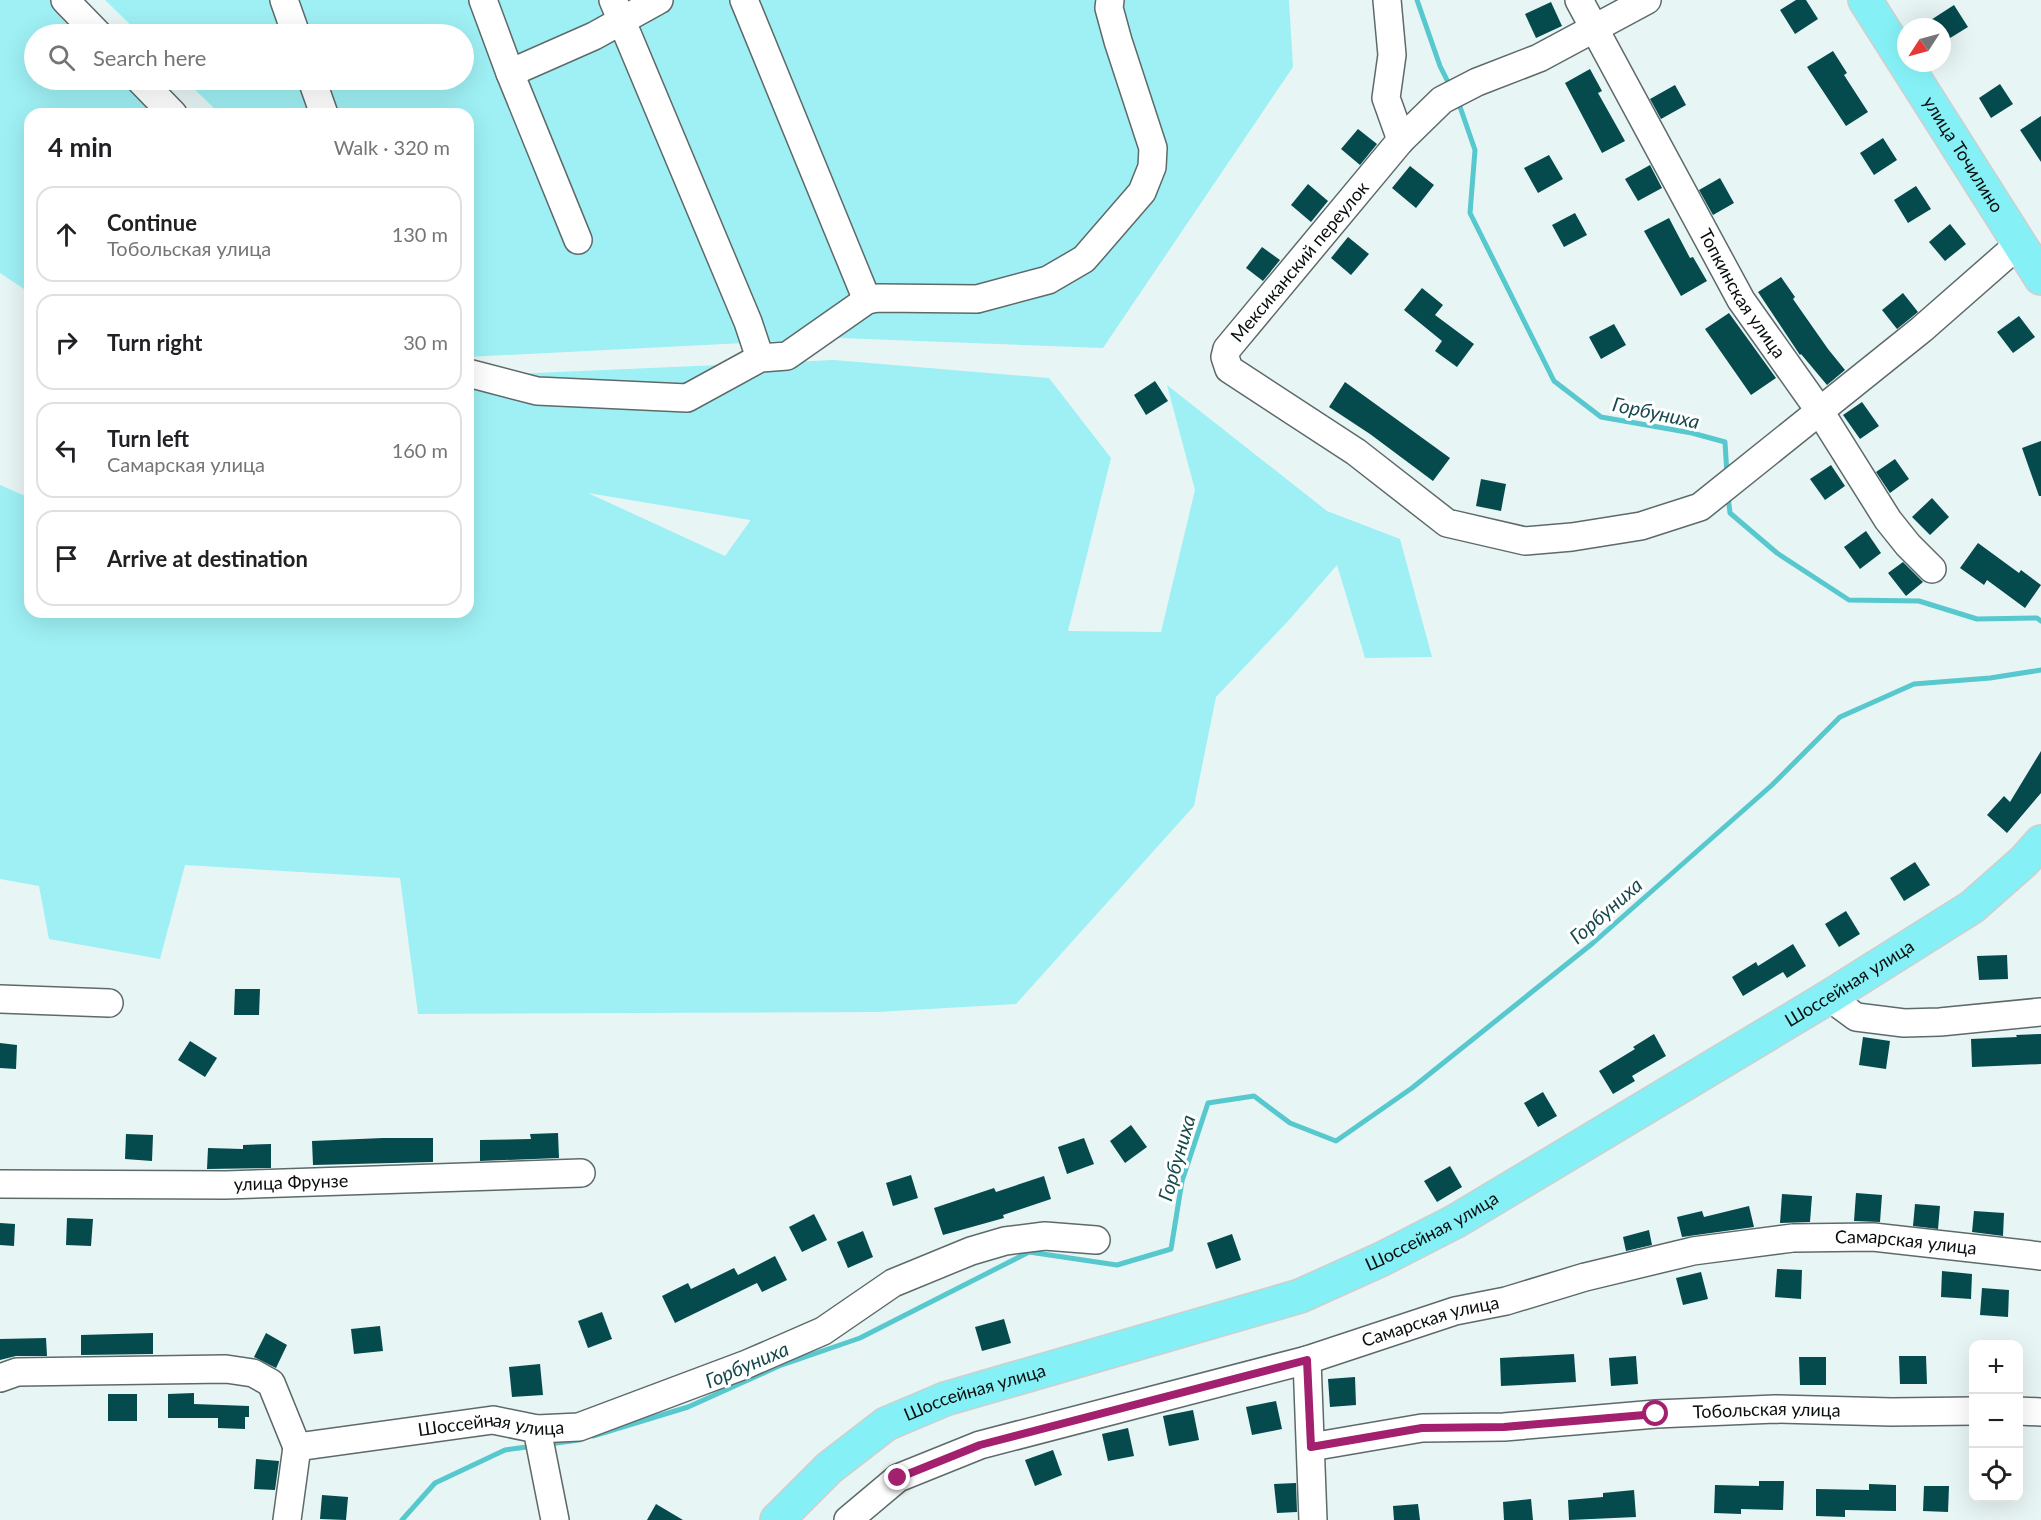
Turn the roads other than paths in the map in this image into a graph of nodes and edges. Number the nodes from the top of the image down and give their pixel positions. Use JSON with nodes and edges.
{"nodes":[{"id":1,"x":65,"y":0,"type":"edge"},
{"id":2,"x":284,"y":0,"type":"edge"},
{"id":3,"x":483,"y":0,"type":"edge"},
{"id":4,"x":659,"y":0,"type":"edge"},
{"id":5,"x":744,"y":0,"type":"edge"},
{"id":6,"x":1110,"y":0,"type":"edge"},
{"id":7,"x":1387,"y":0,"type":"edge"},
{"id":8,"x":1579,"y":0,"type":"edge"},
{"id":9,"x":1647,"y":0,"type":"edge"},
{"id":10,"x":1865,"y":0,"type":"edge"},
{"id":11,"x":617,"y":10,"type":"edge"},
{"id":12,"x":88,"y":24,"type":"edge"},
{"id":13,"x":292,"y":24,"type":"edge"},
{"id":14,"x":1594,"y":28,"type":"junction"},
{"id":15,"x":510,"y":73,"type":"junction"},
{"id":16,"x":150,"y":90,"type":"edge"},
{"id":17,"x":316,"y":90,"type":"edge"},
{"id":18,"x":167,"y":108,"type":"edge"},
{"id":19,"x":322,"y":108,"type":"edge"},
{"id":20,"x":1401,"y":140,"type":"junction"},
{"id":21,"x":578,"y":240,"type":"dead end"},
{"id":22,"x":2020,"y":243,"type":"junction"},
{"id":23,"x":2041,"y":278,"type":"edge"},
{"id":24,"x":867,"y":300,"type":"junction"},
{"id":25,"x":760,"y":358,"type":"junction"},
{"id":26,"x":474,"y":375,"type":"edge"},
{"id":27,"x":1819,"y":410,"type":"junction"},
{"id":28,"x":1932,"y":569,"type":"dead end"},
{"id":29,"x":2041,"y":842,"type":"edge"},
{"id":30,"x":1829,"y":998,"type":"junction"},
{"id":31,"x":0,"y":999,"type":"edge"},
{"id":32,"x":110,"y":1003,"type":"dead end"},
{"id":33,"x":2041,"y":1012,"type":"edge"},
{"id":34,"x":581,"y":1173,"type":"dead end"},
{"id":35,"x":0,"y":1184,"type":"edge"},
{"id":36,"x":1096,"y":1240,"type":"dead end"},
{"id":37,"x":2041,"y":1256,"type":"edge"},
{"id":38,"x":1307,"y":1360,"type":"junction"},
{"id":39,"x":0,"y":1378,"type":"edge"},
{"id":40,"x":1969,"y":1411,"type":"edge"},
{"id":41,"x":2023,"y":1411,"type":"edge"},
{"id":42,"x":2041,"y":1412,"type":"edge"},
{"id":43,"x":537,"y":1429,"type":"junction"},
{"id":44,"x":297,"y":1446,"type":"junction"},
{"id":45,"x":1311,"y":1447,"type":"junction"},
{"id":46,"x":287,"y":1520,"type":"edge"},
{"id":47,"x":555,"y":1520,"type":"edge"},
{"id":48,"x":777,"y":1520,"type":"edge"},
{"id":49,"x":848,"y":1520,"type":"edge"},
{"id":50,"x":1313,"y":1520,"type":"edge"}],
"edges":[{"from":1,"to":12,"type":"street"},
{"from":2,"to":13,"type":"street"},
{"from":3,"to":15,"type":"street"},
{"from":4,"to":11,"type":"street"},
{"from":5,"to":24,"type":"street"},
{"from":6,"to":24,"type":"street"},
{"from":7,"to":20,"type":"street"},
{"from":8,"to":14,"type":"street","name":"Топкинская улица"},
{"from":9,"to":14,"type":"street","name":"Мексиканский переулок"},
{"from":10,"to":22,"type":"main road","name":"улица Точилино"},
{"from":11,"to":15,"type":"street"},
{"from":11,"to":25,"type":"street"},
{"from":14,"to":20,"type":"street","name":"Мексиканский переулок"},
{"from":14,"to":27,"type":"street","name":"Топкинская улица"},
{"from":15,"to":21,"type":"street"},
{"from":16,"to":18,"type":"street"},
{"from":17,"to":19,"type":"street"},
{"from":20,"to":27,"type":"street","name":"Мексиканский переулок"},
{"from":22,"to":23,"type":"main road","name":"улица Точилино"},
{"from":22,"to":27,"type":"street"},
{"from":24,"to":25,"type":"street"},
{"from":25,"to":26,"type":"street"},
{"from":27,"to":28,"type":"street","name":"Топкинская улица"},
{"from":29,"to":30,"type":"main road","name":"Шоссейная улица"},
{"from":30,"to":33,"type":"street"},
{"from":30,"to":48,"type":"main road","name":"Шоссейная улица"},
{"from":31,"to":32,"type":"street"},
{"from":34,"to":35,"type":"street","name":"улица Фрунзе"},
{"from":36,"to":43,"type":"street","name":"Шоссейная улица"},
{"from":37,"to":38,"type":"street","name":"Самарская улица"},
{"from":38,"to":45,"type":"street"},
{"from":38,"to":49,"type":"street","name":"Самарская улица"},
{"from":39,"to":44,"type":"street"},
{"from":40,"to":45,"type":"street","name":"Тобольская улица"},
{"from":41,"to":42,"type":"street"},
{"from":43,"to":44,"type":"street","name":"Шоссейная улица"},
{"from":43,"to":47,"type":"street"},
{"from":44,"to":46,"type":"street"},
{"from":45,"to":50,"type":"street"}]}
